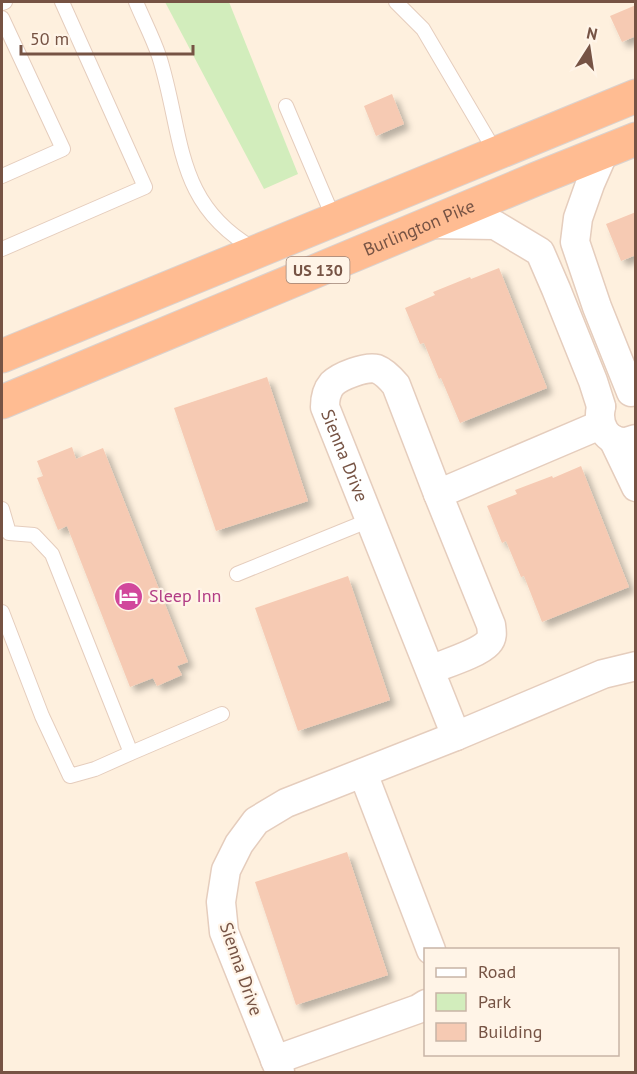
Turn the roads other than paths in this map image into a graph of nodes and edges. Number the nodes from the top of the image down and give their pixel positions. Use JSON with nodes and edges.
{"nodes":[{"id":1,"x":62,"y":2,"type":"edge"},
{"id":2,"x":135,"y":2,"type":"edge"},
{"id":3,"x":396,"y":2,"type":"edge"},
{"id":4,"x":2,"y":18,"type":"edge"},
{"id":5,"x":636,"y":96,"type":"edge"},
{"id":6,"x":286,"y":106,"type":"dead end"},
{"id":7,"x":636,"y":139,"type":"edge"},
{"id":8,"x":604,"y":152,"type":"junction"},
{"id":9,"x":496,"y":153,"type":"junction"},
{"id":10,"x":2,"y":176,"type":"edge"},
{"id":11,"x":334,"y":219,"type":"junction"},
{"id":12,"x":428,"y":224,"type":"junction"},
{"id":13,"x":2,"y":249,"type":"edge"},
{"id":14,"x":258,"y":251,"type":"junction"},
{"id":15,"x":2,"y":356,"type":"edge"},
{"id":16,"x":633,"y":393,"type":"edge"},
{"id":17,"x":2,"y":402,"type":"edge"},
{"id":18,"x":613,"y":427,"type":"edge"},
{"id":19,"x":636,"y":488,"type":"edge"},
{"id":20,"x":438,"y":494,"type":"junction"},
{"id":21,"x":2,"y":509,"type":"edge"},
{"id":22,"x":370,"y":520,"type":"junction"},
{"id":23,"x":5,"y":535,"type":"edge"},
{"id":24,"x":237,"y":574,"type":"dead end"},
{"id":25,"x":2,"y":612,"type":"edge"},
{"id":26,"x":636,"y":646,"type":"edge"},
{"id":27,"x":636,"y":666,"type":"edge"},
{"id":28,"x":430,"y":670,"type":"junction"},
{"id":29,"x":603,"y":674,"type":"junction"},
{"id":30,"x":222,"y":714,"type":"dead end"},
{"id":31,"x":456,"y":736,"type":"junction"},
{"id":32,"x":131,"y":753,"type":"junction"},
{"id":33,"x":363,"y":773,"type":"junction"},
{"id":34,"x":430,"y":948,"type":"edge"},
{"id":35,"x":424,"y":1005,"type":"edge"},
{"id":36,"x":277,"y":1066,"type":"edge"}],
"edges":[{"from":1,"to":13,"type":"lane"},
{"from":2,"to":14,"type":"lane"},
{"from":3,"to":9,"type":"lane"},
{"from":4,"to":10,"type":"lane"},
{"from":5,"to":9,"type":"highway","number":"US 130"},
{"from":6,"to":11,"type":"lane"},
{"from":7,"to":8,"type":"highway","name":"Burlington Pike","number":"US 130"},
{"from":8,"to":12,"type":"highway","name":"Burlington Pike","number":"US 130"},
{"from":8,"to":16,"type":"street"},
{"from":9,"to":11,"type":"highway","number":"US 130"},
{"from":11,"to":14,"type":"highway","number":"US 130"},
{"from":12,"to":17,"type":"highway","name":"Burlington Pike","number":"US 130"},
{"from":12,"to":18,"type":"street"},
{"from":14,"to":15,"type":"highway","number":"US 130"},
{"from":16,"to":18,"type":"street"},
{"from":18,"to":19,"type":"street"},
{"from":18,"to":20,"type":"street"},
{"from":20,"to":22,"type":"street","name":"Sienna Drive"},
{"from":20,"to":28,"type":"street","name":"Sienna Drive"},
{"from":21,"to":23,"type":"lane"},
{"from":22,"to":24,"type":"lane"},
{"from":22,"to":28,"type":"street","name":"Sienna Drive"},
{"from":23,"to":32,"type":"lane"},
{"from":25,"to":32,"type":"lane"},
{"from":26,"to":29,"type":"street","name":"Sienna Drive"},
{"from":27,"to":29,"type":"street","name":"Sienna Drive"},
{"from":28,"to":31,"type":"street","name":"Sienna Drive"},
{"from":29,"to":31,"type":"street","name":"Sienna Drive"},
{"from":30,"to":32,"type":"lane"},
{"from":31,"to":33,"type":"street","name":"Sienna Drive"},
{"from":33,"to":34,"type":"street"},
{"from":33,"to":36,"type":"street","name":"Sienna Drive"},
{"from":35,"to":36,"type":"street","name":"Sienna Drive"}]}
